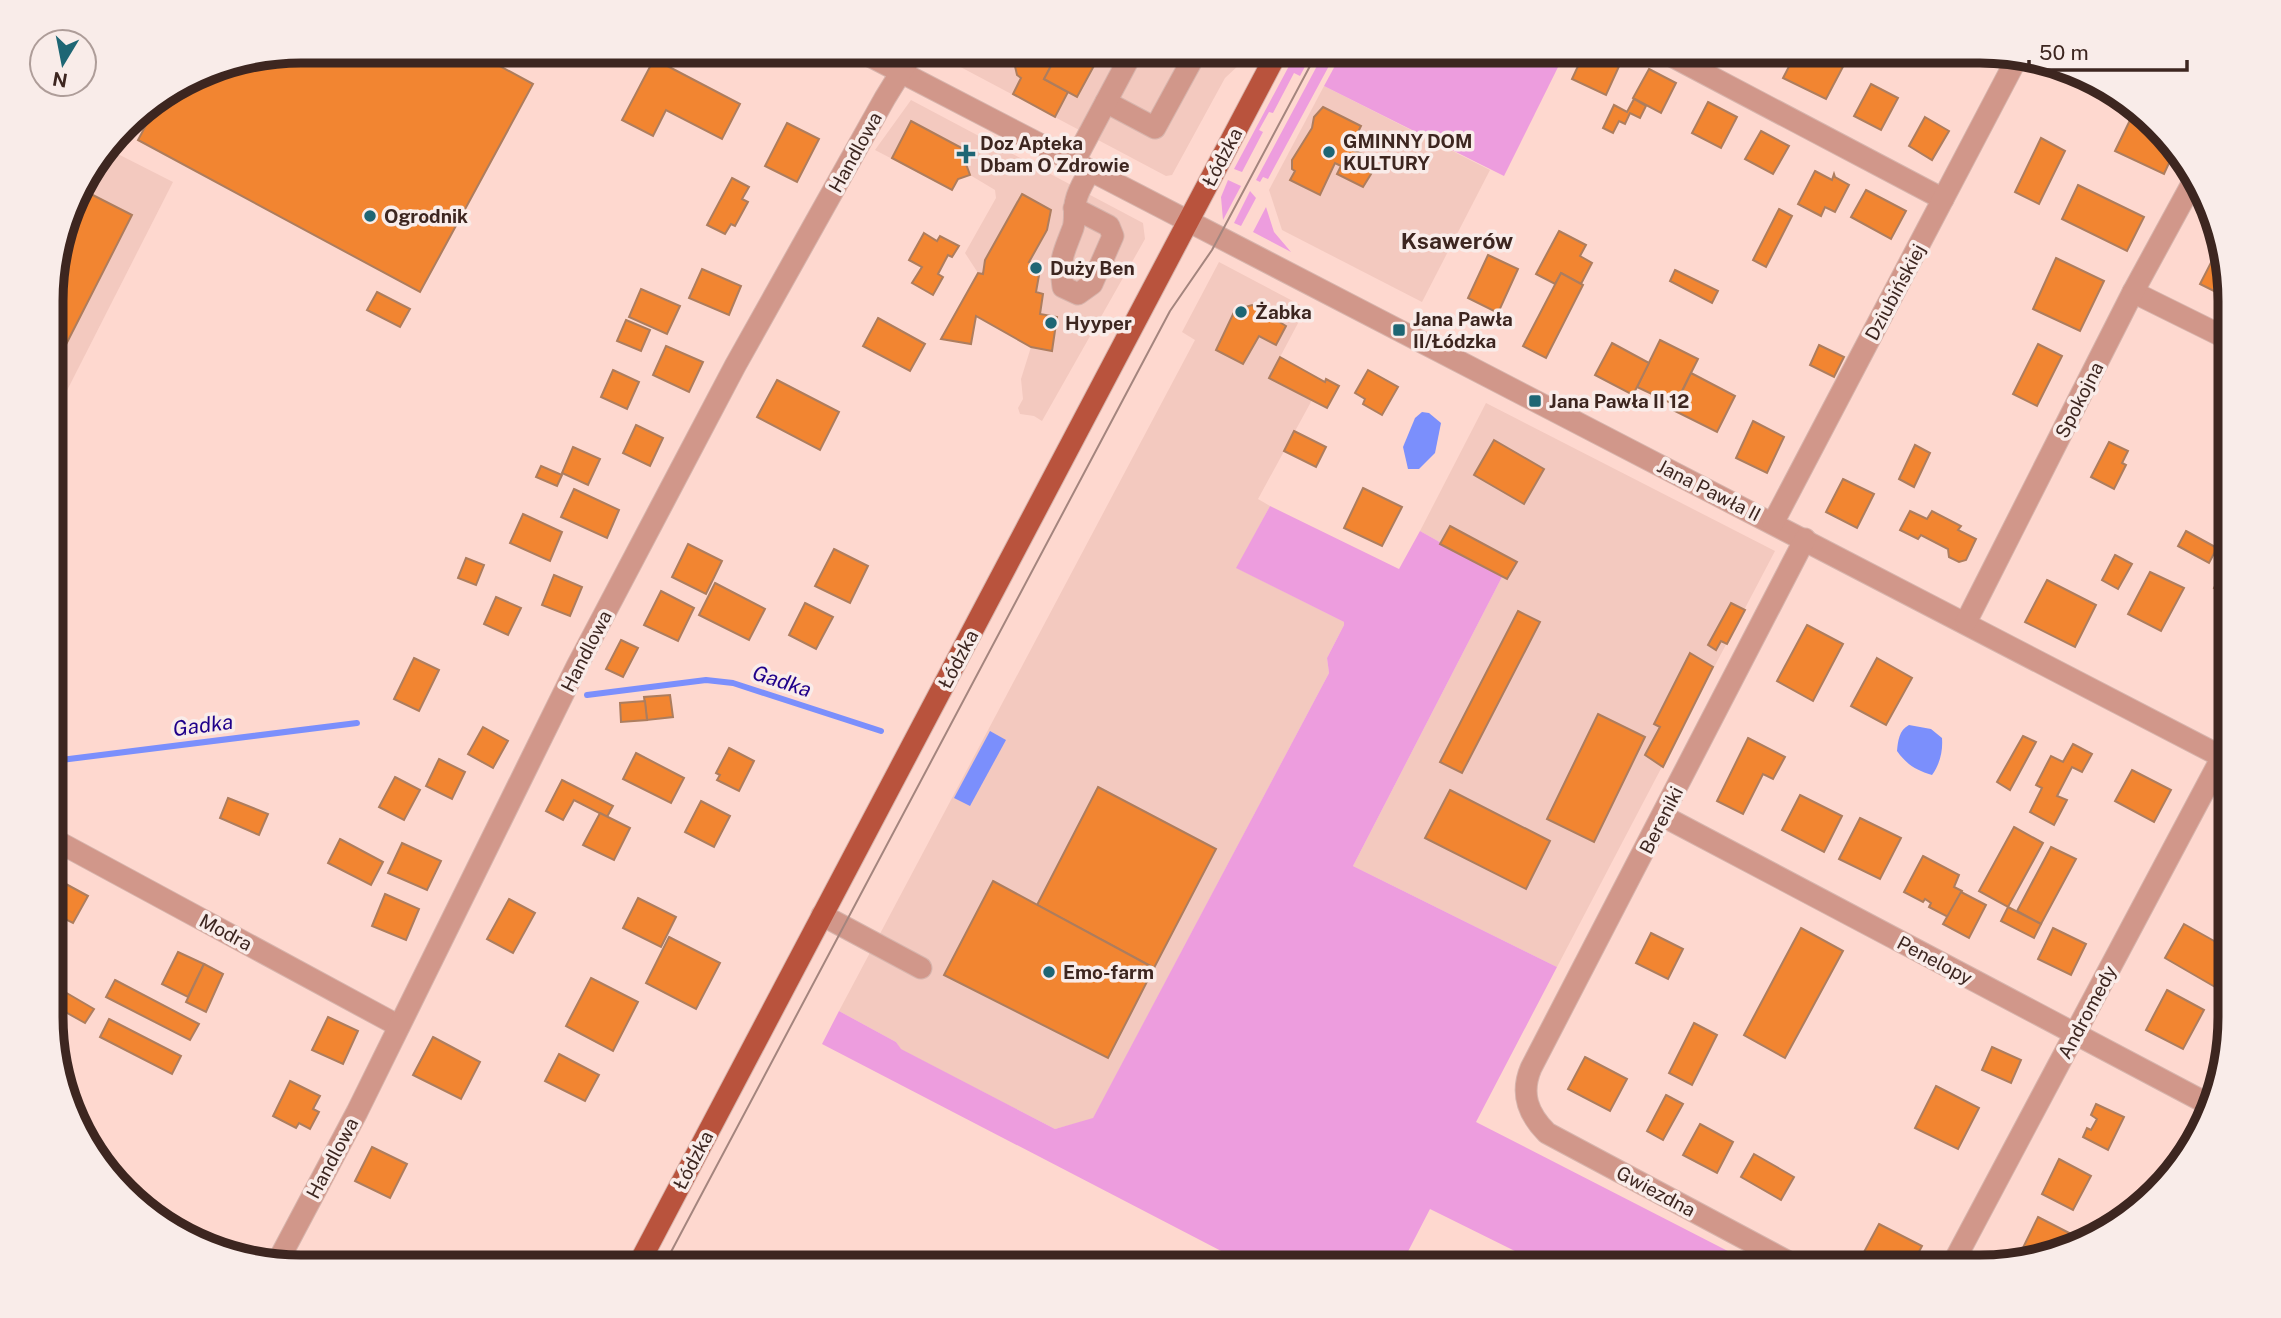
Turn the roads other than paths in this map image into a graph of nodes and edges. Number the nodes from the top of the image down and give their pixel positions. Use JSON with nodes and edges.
{"nodes":[{"id":1,"x":882,"y":63,"type":"edge"},
{"id":2,"x":907,"y":63,"type":"edge"},
{"id":3,"x":1127,"y":63,"type":"edge"},
{"id":4,"x":1191,"y":63,"type":"edge"},
{"id":5,"x":1272,"y":63,"type":"edge"},
{"id":6,"x":1685,"y":63,"type":"edge"},
{"id":7,"x":2013,"y":65,"type":"edge"},
{"id":8,"x":901,"y":73,"type":"junction"},
{"id":9,"x":1106,"y":102,"type":"junction"},
{"id":10,"x":1082,"y":166,"type":"junction"},
{"id":11,"x":2189,"y":189,"type":"edge"},
{"id":12,"x":1944,"y":199,"type":"junction"},
{"id":13,"x":1074,"y":208,"type":"dead end"},
{"id":14,"x":1189,"y":221,"type":"junction"},
{"id":15,"x":2133,"y":292,"type":"junction"},
{"id":16,"x":2217,"y":334,"type":"edge"},
{"id":17,"x":1773,"y":523,"type":"junction"},
{"id":18,"x":1805,"y":539,"type":"junction"},
{"id":19,"x":1966,"y":622,"type":"junction"},
{"id":20,"x":2217,"y":754,"type":"edge"},
{"id":21,"x":2217,"y":775,"type":"edge"},
{"id":22,"x":1663,"y":816,"type":"junction"},
{"id":23,"x":63,"y":844,"type":"edge"},
{"id":24,"x":822,"y":915,"type":"junction"},
{"id":25,"x":921,"y":968,"type":"dead end"},
{"id":26,"x":400,"y":1026,"type":"junction"},
{"id":27,"x":2075,"y":1034,"type":"junction"},
{"id":28,"x":2202,"y":1101,"type":"edge"},
{"id":29,"x":1527,"y":1102,"type":"joint"},
{"id":30,"x":282,"y":1254,"type":"edge"},
{"id":31,"x":1774,"y":1254,"type":"edge"},
{"id":32,"x":1958,"y":1254,"type":"edge"},
{"id":33,"x":643,"y":1255,"type":"edge"}],
"edges":[{"from":1,"to":8,"type":"street","name":"Jana Pawła II"},
{"from":2,"to":8,"type":"street","name":"Handlowa"},
{"from":3,"to":9,"type":"street"},
{"from":4,"to":9,"type":"street"},
{"from":5,"to":14,"type":"main road","name":"Łódzka"},
{"from":6,"to":12,"type":"street"},
{"from":7,"to":12,"type":"street","name":"Dziubińskiej"},
{"from":8,"to":10,"type":"street","name":"Jana Pawła II"},
{"from":8,"to":26,"type":"street","name":"Handlowa"},
{"from":9,"to":10,"type":"street"},
{"from":10,"to":13,"type":"street"},
{"from":10,"to":14,"type":"street","name":"Jana Pawła II"},
{"from":11,"to":15,"type":"street","name":"Spokojna"},
{"from":12,"to":17,"type":"street","name":"Dziubińskiej"},
{"from":14,"to":17,"type":"street","name":"Jana Pawła II"},
{"from":14,"to":24,"type":"main road","name":"Łódzka"},
{"from":15,"to":16,"type":"street"},
{"from":15,"to":19,"type":"street","name":"Spokojna"},
{"from":17,"to":18,"type":"street","name":"Jana Pawła II"},
{"from":18,"to":19,"type":"street","name":"Jana Pawła II"},
{"from":18,"to":22,"type":"street","name":"Bereniki"},
{"from":19,"to":20,"type":"street","name":"Jana Pawła II"},
{"from":21,"to":27,"type":"street","name":"Andromedy"},
{"from":22,"to":27,"type":"street","name":"Penelopy"},
{"from":22,"to":29,"type":"street","name":"Bereniki"},
{"from":23,"to":26,"type":"street","name":"Modra"},
{"from":24,"to":25,"type":"street"},
{"from":24,"to":33,"type":"main road","name":"Łódzka"},
{"from":26,"to":30,"type":"street","name":"Handlowa"},
{"from":27,"to":28,"type":"street","name":"Penelopy"},
{"from":27,"to":32,"type":"street","name":"Andromedy"},
{"from":29,"to":31,"type":"street","name":"Gwiezdna"}]}
